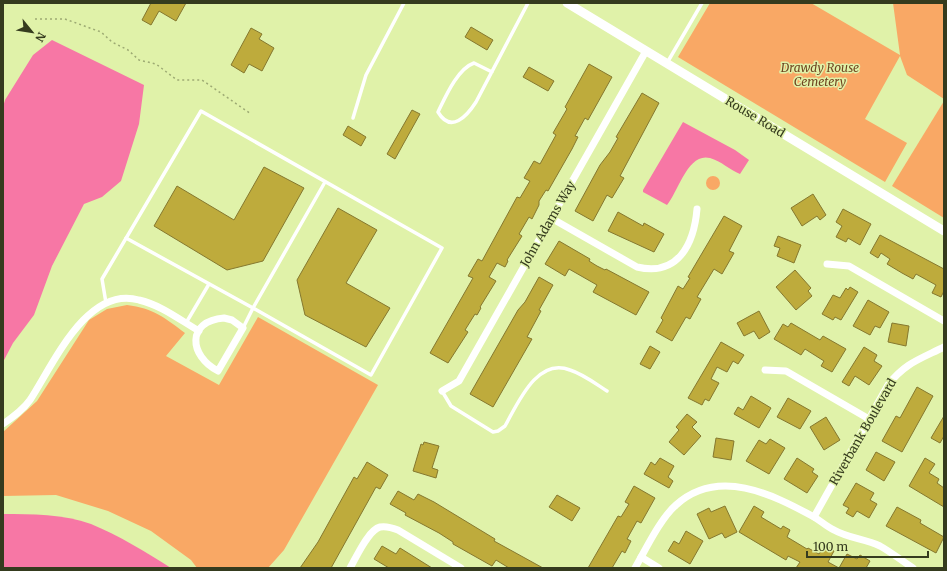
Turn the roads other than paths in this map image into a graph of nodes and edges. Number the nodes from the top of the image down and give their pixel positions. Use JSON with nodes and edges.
{"nodes":[{"id":1,"x":404,"y":3,"type":"edge"},
{"id":2,"x":528,"y":3,"type":"edge"},
{"id":3,"x":567,"y":3,"type":"edge"},
{"id":4,"x":702,"y":3,"type":"edge"},
{"id":5,"x":646,"y":51,"type":"junction"},
{"id":6,"x":667,"y":64,"type":"junction"},
{"id":7,"x":492,"y":72,"type":"junction"},
{"id":8,"x":353,"y":118,"type":"dead end"},
{"id":9,"x":326,"y":182,"type":"junction"},
{"id":10,"x":697,"y":209,"type":"dead end"},
{"id":11,"x":551,"y":218,"type":"junction"},
{"id":12,"x":944,"y":231,"type":"edge"},
{"id":13,"x":126,"y":238,"type":"junction"},
{"id":14,"x":827,"y":264,"type":"dead end"},
{"id":15,"x":209,"y":284,"type":"junction"},
{"id":16,"x":106,"y":303,"type":"junction"},
{"id":17,"x":253,"y":308,"type":"junction"},
{"id":18,"x":944,"y":321,"type":"edge"},
{"id":19,"x":186,"y":323,"type":"junction"},
{"id":20,"x":243,"y":328,"type":"junction"},
{"id":21,"x":199,"y":331,"type":"junction"},
{"id":22,"x":944,"y":347,"type":"edge"},
{"id":23,"x":765,"y":370,"type":"dead end"},
{"id":24,"x":442,"y":391,"type":"joint"},
{"id":25,"x":607,"y":391,"type":"dead end"},
{"id":26,"x":869,"y":419,"type":"junction"},
{"id":27,"x":3,"y":424,"type":"edge"},
{"id":28,"x":814,"y":517,"type":"junction"},
{"id":29,"x":641,"y":557,"type":"junction"},
{"id":30,"x":350,"y":568,"type":"edge"},
{"id":31,"x":460,"y":568,"type":"edge"},
{"id":32,"x":635,"y":568,"type":"edge"},
{"id":33,"x":659,"y":568,"type":"edge"},
{"id":34,"x":913,"y":568,"type":"edge"}],
"edges":[{"from":1,"to":8,"type":"lane"},
{"from":2,"to":7,"type":"lane"},
{"from":3,"to":5,"type":"street","name":"Rouse Road"},
{"from":4,"to":6,"type":"lane"},
{"from":5,"to":6,"type":"street","name":"Rouse Road"},
{"from":5,"to":11,"type":"street","name":"John Adams Way"},
{"from":6,"to":12,"type":"street","name":"Rouse Road"},
{"from":7,"to":7,"type":"lane"},
{"from":9,"to":13,"type":"lane"},
{"from":9,"to":17,"type":"lane"},
{"from":9,"to":17,"type":"lane"},
{"from":10,"to":11,"type":"street"},
{"from":11,"to":24,"type":"street","name":"John Adams Way"},
{"from":13,"to":15,"type":"lane"},
{"from":13,"to":16,"type":"lane"},
{"from":14,"to":18,"type":"street"},
{"from":15,"to":17,"type":"lane"},
{"from":15,"to":19,"type":"lane"},
{"from":16,"to":19,"type":"street"},
{"from":16,"to":27,"type":"street"},
{"from":17,"to":20,"type":"lane"},
{"from":19,"to":21,"type":"street"},
{"from":20,"to":21,"type":"street"},
{"from":20,"to":21,"type":"street"},
{"from":22,"to":26,"type":"street","name":"Riverbank Boulevard"},
{"from":23,"to":26,"type":"street"},
{"from":24,"to":25,"type":"lane"},
{"from":26,"to":28,"type":"street","name":"Riverbank Boulevard"},
{"from":28,"to":29,"type":"street"},
{"from":28,"to":34,"type":"street"},
{"from":29,"to":32,"type":"street"},
{"from":29,"to":33,"type":"street"},
{"from":30,"to":31,"type":"street"}]}
